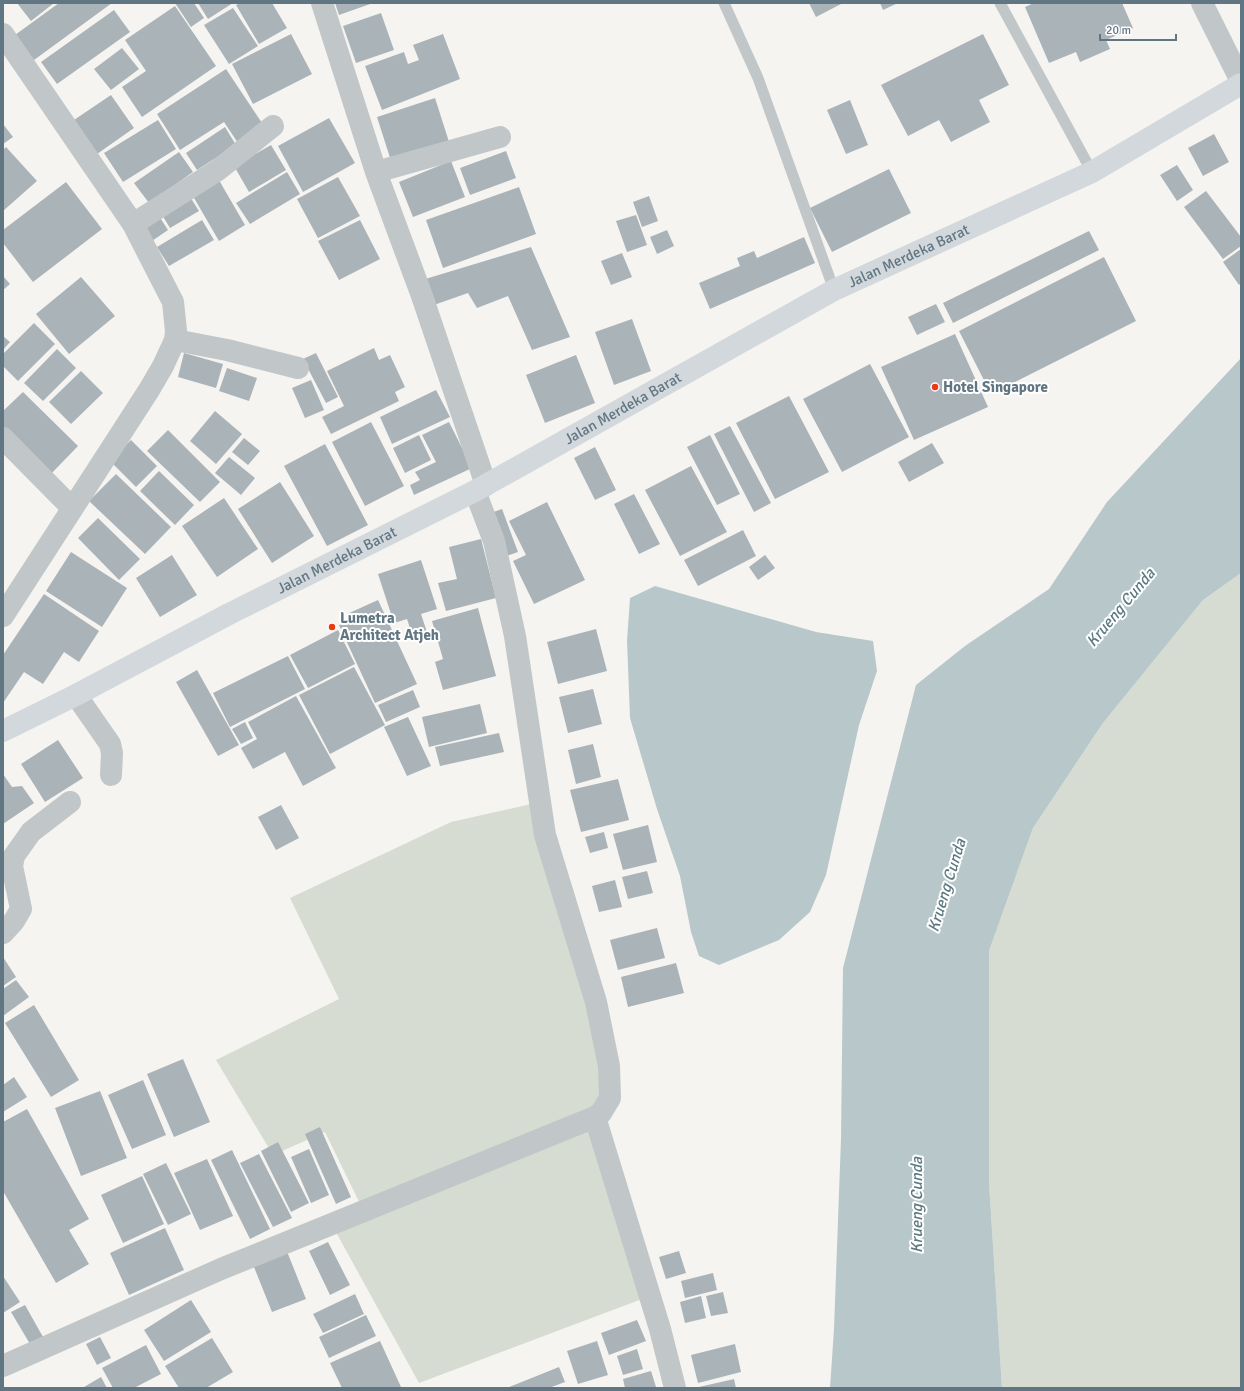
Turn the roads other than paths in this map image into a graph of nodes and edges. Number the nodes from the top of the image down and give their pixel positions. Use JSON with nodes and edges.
{"nodes":[{"id":1,"x":322,"y":3,"type":"edge"},
{"id":2,"x":724,"y":3,"type":"edge"},
{"id":3,"x":1000,"y":3,"type":"edge"},
{"id":4,"x":1202,"y":3,"type":"edge"},
{"id":5,"x":3,"y":34,"type":"edge"},
{"id":6,"x":1241,"y":81,"type":"edge"},
{"id":7,"x":1241,"y":84,"type":"edge"},
{"id":8,"x":273,"y":126,"type":"dead end"},
{"id":9,"x":500,"y":137,"type":"dead end"},
{"id":10,"x":376,"y":172,"type":"junction"},
{"id":11,"x":1092,"y":172,"type":"junction"},
{"id":12,"x":133,"y":224,"type":"junction"},
{"id":13,"x":834,"y":290,"type":"junction"},
{"id":14,"x":175,"y":340,"type":"junction"},
{"id":15,"x":298,"y":368,"type":"dead end"},
{"id":16,"x":3,"y":438,"type":"edge"},
{"id":17,"x":480,"y":488,"type":"junction"},
{"id":18,"x":72,"y":508,"type":"junction"},
{"id":19,"x":3,"y":616,"type":"edge"},
{"id":20,"x":76,"y":695,"type":"junction"},
{"id":21,"x":3,"y":731,"type":"edge"},
{"id":22,"x":111,"y":774,"type":"dead end"},
{"id":23,"x":70,"y":802,"type":"dead end"},
{"id":24,"x":3,"y":933,"type":"edge"},
{"id":25,"x":595,"y":1117,"type":"junction"},
{"id":26,"x":3,"y":1366,"type":"edge"},
{"id":27,"x":675,"y":1388,"type":"edge"}],
"edges":[{"from":1,"to":10,"type":"street"},
{"from":2,"to":13,"type":"lane"},
{"from":3,"to":11,"type":"lane"},
{"from":4,"to":6,"type":"street"},
{"from":5,"to":12,"type":"street"},
{"from":7,"to":11,"type":"main road","name":"Jalan Merdeka Barat"},
{"from":8,"to":12,"type":"street"},
{"from":9,"to":10,"type":"street"},
{"from":10,"to":17,"type":"street"},
{"from":11,"to":13,"type":"main road","name":"Jalan Merdeka Barat"},
{"from":12,"to":14,"type":"street"},
{"from":13,"to":17,"type":"main road","name":"Jalan Merdeka Barat"},
{"from":14,"to":15,"type":"street"},
{"from":14,"to":18,"type":"street"},
{"from":16,"to":18,"type":"street"},
{"from":17,"to":20,"type":"main road","name":"Jalan Merdeka Barat"},
{"from":17,"to":25,"type":"street"},
{"from":18,"to":19,"type":"street"},
{"from":20,"to":21,"type":"main road","name":"Jalan Merdeka Barat"},
{"from":20,"to":22,"type":"street"},
{"from":23,"to":24,"type":"street"},
{"from":25,"to":26,"type":"street"},
{"from":25,"to":27,"type":"street"}]}
